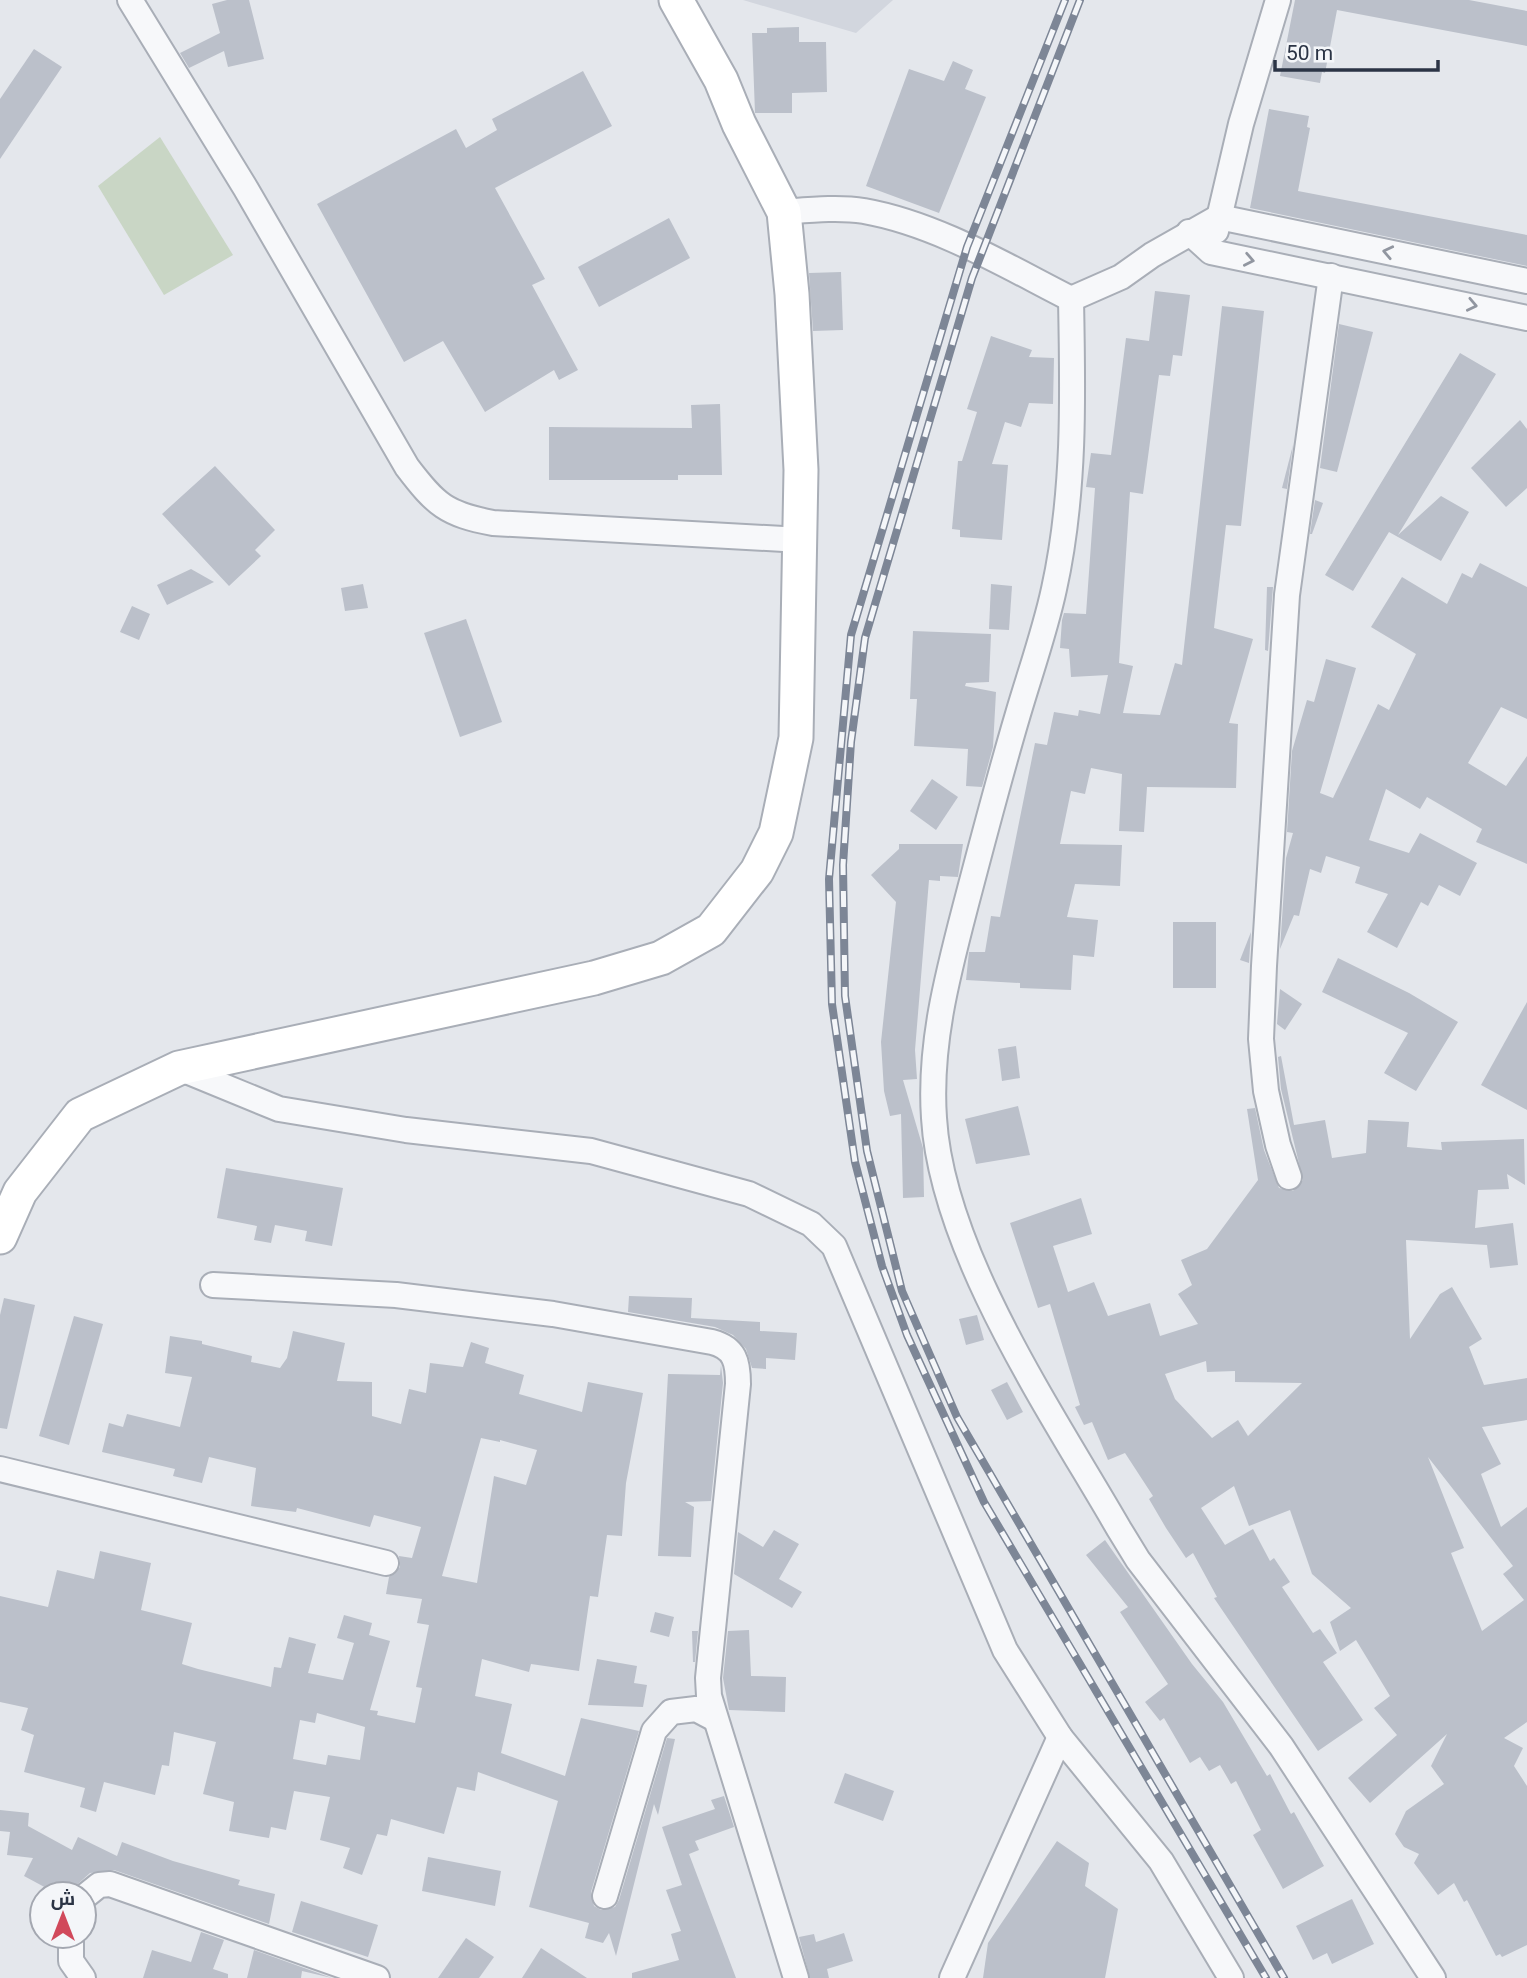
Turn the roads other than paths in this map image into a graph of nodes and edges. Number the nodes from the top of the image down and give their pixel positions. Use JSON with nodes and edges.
{"nodes":[{"id":1,"x":130,"y":0,"type":"edge"},
{"id":2,"x":676,"y":0,"type":"edge"},
{"id":3,"x":1278,"y":0,"type":"edge"},
{"id":4,"x":784,"y":212,"type":"junction"},
{"id":5,"x":1219,"y":217,"type":"junction"},
{"id":6,"x":1189,"y":232,"type":"junction"},
{"id":7,"x":1211,"y":252,"type":"junction"},
{"id":8,"x":1331,"y":276,"type":"junction"},
{"id":9,"x":1527,"y":281,"type":"edge"},
{"id":10,"x":1071,"y":299,"type":"junction"},
{"id":11,"x":1527,"y":318,"type":"edge"},
{"id":12,"x":801,"y":541,"type":"junction"},
{"id":13,"x":179,"y":1068,"type":"junction"},
{"id":14,"x":1289,"y":1177,"type":"dead end"},
{"id":15,"x":0,"y":1237,"type":"edge"},
{"id":16,"x":214,"y":1285,"type":"dead end"},
{"id":17,"x":0,"y":1469,"type":"edge"},
{"id":18,"x":386,"y":1563,"type":"dead end"},
{"id":19,"x":715,"y":1719,"type":"junction"},
{"id":20,"x":1060,"y":1737,"type":"junction"},
{"id":21,"x":98,"y":1886,"type":"edge"},
{"id":22,"x":605,"y":1896,"type":"dead end"},
{"id":23,"x":71,"y":1950,"type":"edge"},
{"id":24,"x":83,"y":1978,"type":"edge"},
{"id":25,"x":377,"y":1978,"type":"edge"},
{"id":26,"x":796,"y":1978,"type":"edge"},
{"id":27,"x":952,"y":1978,"type":"edge"},
{"id":28,"x":1231,"y":1978,"type":"edge"},
{"id":29,"x":1433,"y":1978,"type":"edge"}],
"edges":[{"from":1,"to":12,"type":"street"},
{"from":2,"to":4,"type":"main road"},
{"from":3,"to":5,"type":"street"},
{"from":4,"to":10,"type":"street"},
{"from":4,"to":12,"type":"main road"},
{"from":5,"to":6,"type":"street"},
{"from":5,"to":7,"type":"street"},
{"from":9,"to":5,"type":"street","one_way":true},
{"from":6,"to":7,"type":"street"},
{"from":6,"to":10,"type":"street"},
{"from":7,"to":8,"type":"street","one_way":true},
{"from":8,"to":11,"type":"street","one_way":true},
{"from":8,"to":14,"type":"street"},
{"from":10,"to":29,"type":"street"},
{"from":12,"to":13,"type":"main road"},
{"from":13,"to":15,"type":"main road"},
{"from":13,"to":20,"type":"street"},
{"from":16,"to":19,"type":"street"},
{"from":17,"to":18,"type":"street"},
{"from":19,"to":22,"type":"street"},
{"from":19,"to":26,"type":"street"},
{"from":20,"to":27,"type":"street"},
{"from":20,"to":28,"type":"street"},
{"from":21,"to":25,"type":"street"},
{"from":23,"to":24,"type":"street"}]}
